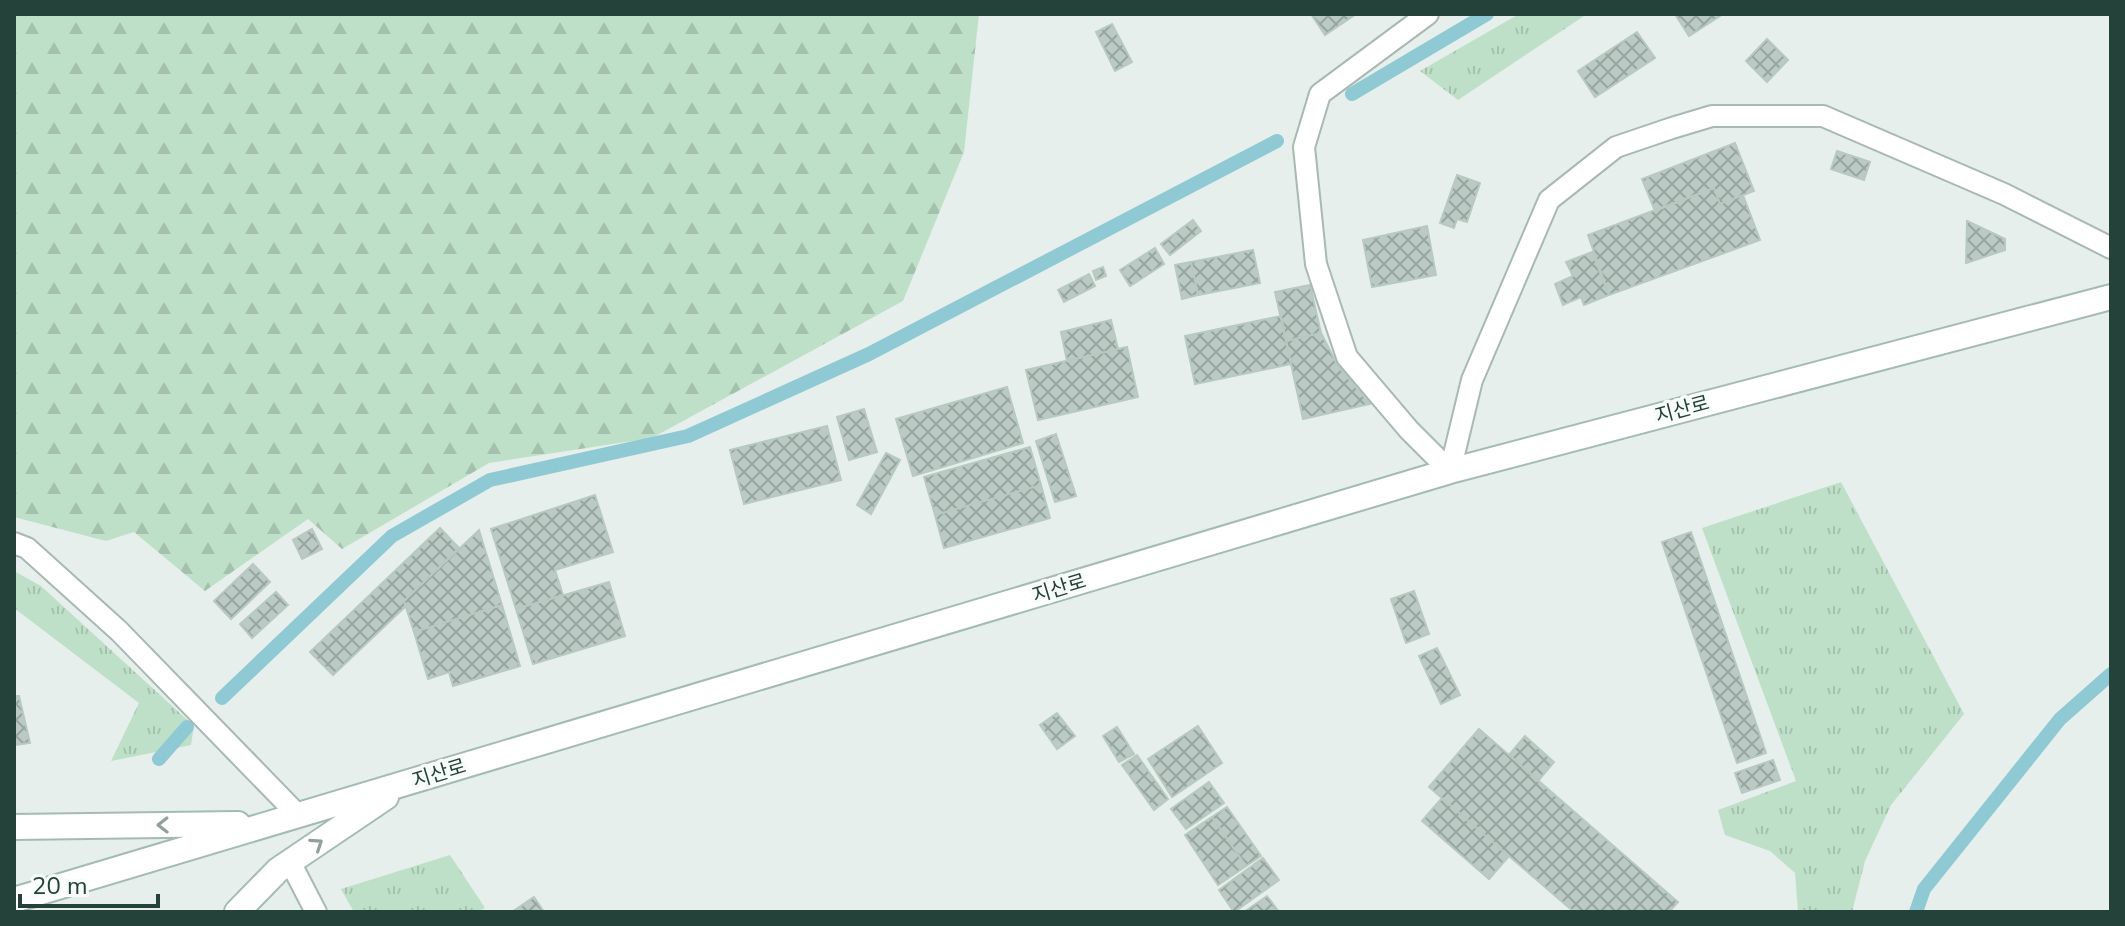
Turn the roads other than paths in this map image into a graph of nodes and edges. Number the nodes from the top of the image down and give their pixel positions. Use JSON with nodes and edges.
{"nodes":[{"id":1,"x":1428,"y":14,"type":"edge"},
{"id":2,"x":2111,"y":248,"type":"edge"},
{"id":3,"x":2111,"y":297,"type":"edge"},
{"id":4,"x":1450,"y":471,"type":"junction"},
{"id":5,"x":14,"y":543,"type":"edge"},
{"id":6,"x":407,"y":783,"type":"junction"},
{"id":7,"x":298,"y":815,"type":"junction"},
{"id":8,"x":269,"y":824,"type":"junction"},
{"id":9,"x":14,"y":827,"type":"edge"},
{"id":10,"x":290,"y":862,"type":"junction"},
{"id":11,"x":14,"y":900,"type":"edge"},
{"id":12,"x":237,"y":912,"type":"edge"},
{"id":13,"x":316,"y":912,"type":"edge"}],
"edges":[{"from":1,"to":4,"type":"lane"},
{"from":2,"to":4,"type":"lane"},
{"from":3,"to":4,"type":"main road","name":"지산로"},
{"from":4,"to":6,"type":"main road","name":"지산로"},
{"from":5,"to":7,"type":"lane"},
{"from":6,"to":7,"type":"main road","name":"지산로"},
{"from":10,"to":6,"type":"main road","one_way":true},
{"from":7,"to":8,"type":"main road","name":"지산로"},
{"from":8,"to":9,"type":"main road","one_way":true},
{"from":8,"to":11,"type":"main road","name":"지산로"},
{"from":10,"to":12,"type":"main road"},
{"from":10,"to":13,"type":"lane"}]}
